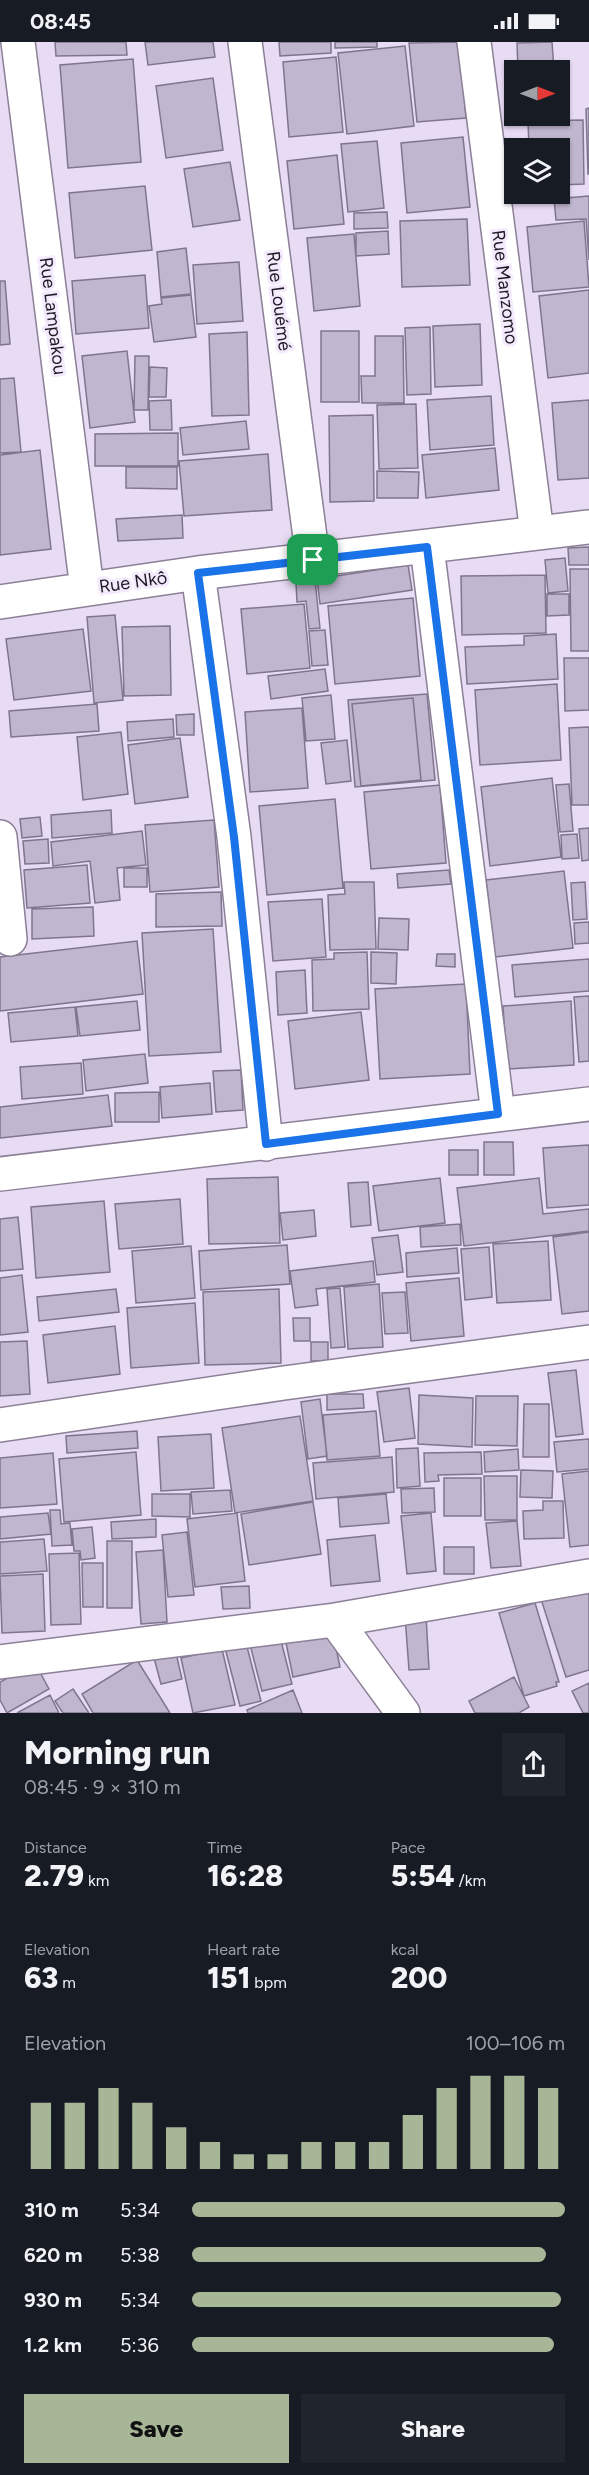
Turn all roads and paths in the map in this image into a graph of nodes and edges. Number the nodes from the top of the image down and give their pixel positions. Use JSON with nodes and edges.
{"nodes":[{"id":1,"x":18,"y":42,"type":"edge"},
{"id":2,"x":245,"y":42,"type":"edge"},
{"id":3,"x":474,"y":42,"type":"edge"},
{"id":4,"x":589,"y":527,"type":"edge"},
{"id":5,"x":537,"y":533,"type":"junction"},
{"id":6,"x":427,"y":547,"type":"junction"},
{"id":7,"x":313,"y":560,"type":"junction"},
{"id":8,"x":198,"y":573,"type":"junction"},
{"id":9,"x":87,"y":589,"type":"junction"},
{"id":10,"x":0,"y":602,"type":"edge"},
{"id":11,"x":0,"y":837,"type":"edge"},
{"id":12,"x":10,"y":939,"type":"dead end"},
{"id":13,"x":589,"y":1104,"type":"edge"},
{"id":14,"x":498,"y":1114,"type":"junction"},
{"id":15,"x":266,"y":1144,"type":"junction"},
{"id":16,"x":0,"y":1174,"type":"edge"},
{"id":17,"x":589,"y":1342,"type":"edge"},
{"id":18,"x":0,"y":1425,"type":"edge"},
{"id":19,"x":589,"y":1576,"type":"edge"},
{"id":20,"x":335,"y":1620,"type":"junction"},
{"id":21,"x":0,"y":1662,"type":"edge"},
{"id":22,"x":403,"y":1713,"type":"edge"}],
"edges":[{"from":1,"to":9,"type":"street","name":"Rue Lampakou"},
{"from":2,"to":7,"type":"street","name":"Rue Louémé"},
{"from":3,"to":5,"type":"street","name":"Rue Manzomo"},
{"from":4,"to":5,"type":"street","name":"Rue Nkô"},
{"from":5,"to":6,"type":"street","name":"Rue Nkô"},
{"from":6,"to":7,"type":"street","name":"Rue Nkô"},
{"from":6,"to":14,"type":"street"},
{"from":7,"to":8,"type":"street","name":"Rue Nkô"},
{"from":8,"to":9,"type":"street","name":"Rue Nkô"},
{"from":8,"to":15,"type":"street"},
{"from":9,"to":10,"type":"street","name":"Rue Nkô"},
{"from":11,"to":12,"type":"street"},
{"from":13,"to":14,"type":"street"},
{"from":14,"to":15,"type":"street"},
{"from":15,"to":16,"type":"street"},
{"from":17,"to":18,"type":"street"},
{"from":19,"to":20,"type":"street"},
{"from":20,"to":21,"type":"street"},
{"from":20,"to":22,"type":"street"}]}
